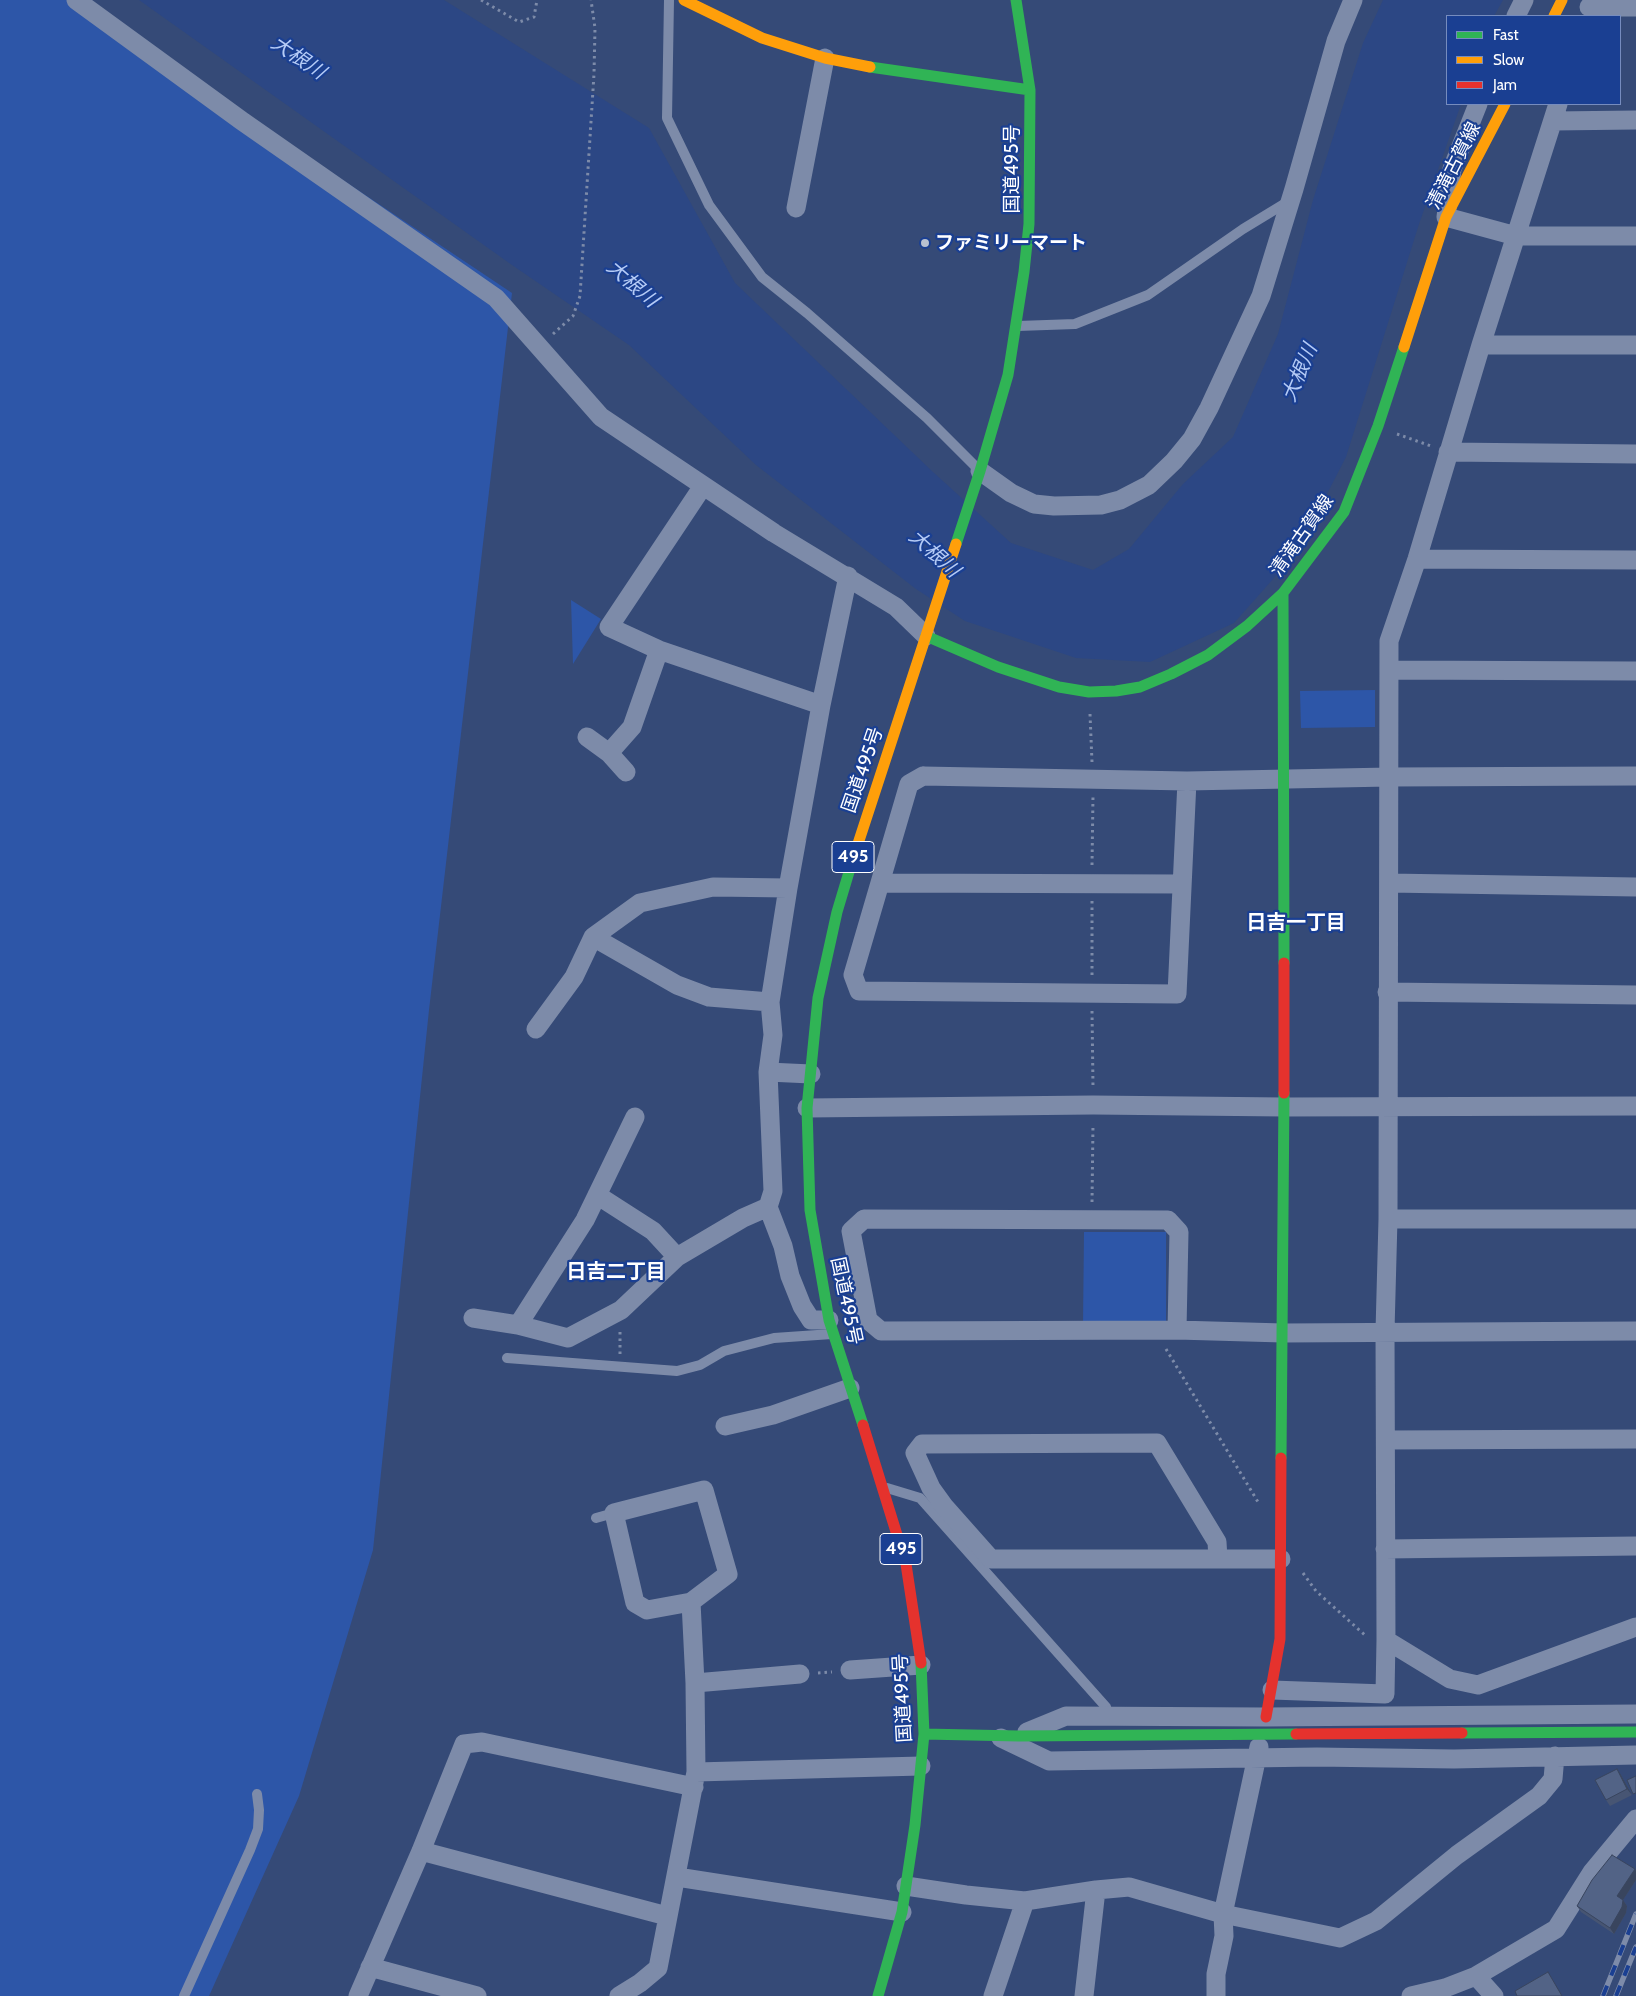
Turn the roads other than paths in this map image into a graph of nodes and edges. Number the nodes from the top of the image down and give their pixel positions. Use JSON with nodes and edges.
{"nodes":[{"id":1,"x":76,"y":0,"type":"edge"},
{"id":2,"x":669,"y":0,"type":"edge"},
{"id":3,"x":684,"y":0,"type":"edge"},
{"id":4,"x":1016,"y":0,"type":"edge"},
{"id":5,"x":1353,"y":0,"type":"edge"},
{"id":6,"x":1524,"y":0,"type":"edge"},
{"id":7,"x":1562,"y":0,"type":"edge"},
{"id":8,"x":1636,"y":7,"type":"edge"},
{"id":9,"x":1590,"y":8,"type":"edge"},
{"id":10,"x":1516,"y":15,"type":"edge"},
{"id":11,"x":1554,"y":15,"type":"edge"},
{"id":12,"x":825,"y":58,"type":"junction"},
{"id":13,"x":1030,"y":90,"type":"junction"},
{"id":14,"x":1478,"y":105,"type":"edge"},
{"id":15,"x":1504,"y":105,"type":"edge"},
{"id":16,"x":1556,"y":112,"type":"edge"},
{"id":17,"x":1636,"y":120,"type":"edge"},
{"id":18,"x":1291,"y":200,"type":"junction"},
{"id":19,"x":796,"y":208,"type":"dead end"},
{"id":20,"x":1446,"y":217,"type":"junction"},
{"id":21,"x":1516,"y":236,"type":"junction"},
{"id":22,"x":1636,"y":236,"type":"edge"},
{"id":23,"x":1017,"y":326,"type":"junction"},
{"id":24,"x":1481,"y":345,"type":"junction"},
{"id":25,"x":1636,"y":345,"type":"edge"},
{"id":26,"x":1448,"y":452,"type":"junction"},
{"id":27,"x":1636,"y":454,"type":"edge"},
{"id":28,"x":978,"y":477,"type":"junction"},
{"id":29,"x":703,"y":486,"type":"junction"},
{"id":30,"x":1417,"y":559,"type":"junction"},
{"id":31,"x":1636,"y":560,"type":"edge"},
{"id":32,"x":848,"y":576,"type":"junction"},
{"id":33,"x":1283,"y":592,"type":"junction"},
{"id":34,"x":926,"y":636,"type":"junction"},
{"id":35,"x":660,"y":650,"type":"junction"},
{"id":36,"x":1390,"y":670,"type":"junction"},
{"id":37,"x":1636,"y":671,"type":"edge"},
{"id":38,"x":821,"y":704,"type":"junction"},
{"id":39,"x":587,"y":737,"type":"dead end"},
{"id":40,"x":609,"y":753,"type":"junction"},
{"id":41,"x":626,"y":772,"type":"dead end"},
{"id":42,"x":1389,"y":776,"type":"junction"},
{"id":43,"x":1636,"y":776,"type":"edge"},
{"id":44,"x":1284,"y":778,"type":"junction"},
{"id":45,"x":1187,"y":781,"type":"junction"},
{"id":46,"x":880,"y":883,"type":"junction"},
{"id":47,"x":1389,"y":883,"type":"junction"},
{"id":48,"x":1182,"y":884,"type":"junction"},
{"id":49,"x":1636,"y":887,"type":"edge"},
{"id":50,"x":788,"y":888,"type":"junction"},
{"id":51,"x":593,"y":937,"type":"junction"},
{"id":52,"x":1387,"y":992,"type":"junction"},
{"id":53,"x":1636,"y":995,"type":"edge"},
{"id":54,"x":770,"y":1002,"type":"junction"},
{"id":55,"x":536,"y":1029,"type":"dead end"},
{"id":56,"x":768,"y":1072,"type":"junction"},
{"id":57,"x":811,"y":1074,"type":"junction"},
{"id":58,"x":1388,"y":1106,"type":"junction"},
{"id":59,"x":1636,"y":1106,"type":"edge"},
{"id":60,"x":1284,"y":1107,"type":"junction"},
{"id":61,"x":807,"y":1108,"type":"junction"},
{"id":62,"x":635,"y":1118,"type":"dead end"},
{"id":63,"x":597,"y":1195,"type":"junction"},
{"id":64,"x":768,"y":1207,"type":"junction"},
{"id":65,"x":1388,"y":1219,"type":"junction"},
{"id":66,"x":1636,"y":1219,"type":"edge"},
{"id":67,"x":677,"y":1257,"type":"junction"},
{"id":68,"x":473,"y":1318,"type":"dead end"},
{"id":69,"x":518,"y":1325,"type":"junction"},
{"id":70,"x":831,"y":1327,"type":"junction"},
{"id":71,"x":1177,"y":1330,"type":"junction"},
{"id":72,"x":1385,"y":1331,"type":"junction"},
{"id":73,"x":1636,"y":1331,"type":"edge"},
{"id":74,"x":1283,"y":1333,"type":"junction"},
{"id":75,"x":507,"y":1358,"type":"dead end"},
{"id":76,"x":850,"y":1388,"type":"junction"},
{"id":77,"x":725,"y":1426,"type":"dead end"},
{"id":78,"x":1636,"y":1439,"type":"edge"},
{"id":79,"x":1386,"y":1440,"type":"junction"},
{"id":80,"x":883,"y":1487,"type":"junction"},
{"id":81,"x":614,"y":1513,"type":"junction"},
{"id":82,"x":596,"y":1518,"type":"dead end"},
{"id":83,"x":1636,"y":1546,"type":"edge"},
{"id":84,"x":1385,"y":1549,"type":"junction"},
{"id":85,"x":1218,"y":1559,"type":"junction"},
{"id":86,"x":1281,"y":1559,"type":"junction"},
{"id":87,"x":691,"y":1602,"type":"junction"},
{"id":88,"x":1636,"y":1627,"type":"edge"},
{"id":89,"x":1386,"y":1640,"type":"junction"},
{"id":90,"x":921,"y":1665,"type":"junction"},
{"id":91,"x":850,"y":1670,"type":"road end"},
{"id":92,"x":800,"y":1674,"type":"road end"},
{"id":93,"x":695,"y":1683,"type":"junction"},
{"id":94,"x":1272,"y":1690,"type":"junction"},
{"id":95,"x":1636,"y":1714,"type":"edge"},
{"id":96,"x":1109,"y":1716,"type":"junction"},
{"id":97,"x":1266,"y":1717,"type":"junction"},
{"id":98,"x":1636,"y":1732,"type":"edge"},
{"id":99,"x":924,"y":1734,"type":"junction"},
{"id":100,"x":996,"y":1735,"type":"junction"},
{"id":101,"x":1019,"y":1736,"type":"junction"},
{"id":102,"x":1636,"y":1755,"type":"edge"},
{"id":103,"x":1556,"y":1756,"type":"junction"},
{"id":104,"x":1257,"y":1758,"type":"junction"},
{"id":105,"x":922,"y":1766,"type":"junction"},
{"id":106,"x":695,"y":1780,"type":"junction"},
{"id":107,"x":257,"y":1794,"type":"dead end"},
{"id":108,"x":1636,"y":1819,"type":"edge"},
{"id":109,"x":421,"y":1851,"type":"junction"},
{"id":110,"x":677,"y":1877,"type":"junction"},
{"id":111,"x":906,"y":1886,"type":"junction"},
{"id":112,"x":1096,"y":1890,"type":"junction"},
{"id":113,"x":1026,"y":1901,"type":"junction"},
{"id":114,"x":902,"y":1912,"type":"junction"},
{"id":115,"x":1224,"y":1914,"type":"junction"},
{"id":116,"x":668,"y":1916,"type":"junction"},
{"id":117,"x":370,"y":1967,"type":"junction"},
{"id":118,"x":1476,"y":1976,"type":"junction"},
{"id":119,"x":184,"y":1996,"type":"edge"},
{"id":120,"x":358,"y":1996,"type":"edge"},
{"id":121,"x":477,"y":1996,"type":"edge"},
{"id":122,"x":619,"y":1996,"type":"edge"},
{"id":123,"x":878,"y":1996,"type":"edge"},
{"id":124,"x":993,"y":1996,"type":"edge"},
{"id":125,"x":1084,"y":1996,"type":"edge"},
{"id":126,"x":1216,"y":1996,"type":"edge"},
{"id":127,"x":1411,"y":1996,"type":"edge"},
{"id":128,"x":1494,"y":1996,"type":"edge"}],
"edges":[{"from":1,"to":29,"type":"street"},
{"from":2,"to":28,"type":"lane"},
{"from":3,"to":12,"type":"main road"},
{"from":4,"to":13,"type":"main road","name":"国道495号","number":"495"},
{"from":5,"to":18,"type":"street"},
{"from":6,"to":10,"type":"street"},
{"from":7,"to":11,"type":"main road"},
{"from":8,"to":9,"type":"street"},
{"from":12,"to":13,"type":"main road"},
{"from":12,"to":19,"type":"street"},
{"from":13,"to":23,"type":"main road","name":"国道495号","number":"495"},
{"from":14,"to":20,"type":"street"},
{"from":15,"to":20,"type":"main road","name":"清滝古賀線"},
{"from":16,"to":17,"type":"street"},
{"from":16,"to":21,"type":"street"},
{"from":18,"to":23,"type":"lane"},
{"from":18,"to":28,"type":"street"},
{"from":20,"to":21,"type":"street"},
{"from":20,"to":33,"type":"main road","name":"清滝古賀線"},
{"from":21,"to":22,"type":"street"},
{"from":21,"to":24,"type":"street"},
{"from":23,"to":28,"type":"main road","name":"国道495号","number":"495"},
{"from":24,"to":25,"type":"street"},
{"from":24,"to":26,"type":"street"},
{"from":26,"to":27,"type":"street"},
{"from":26,"to":30,"type":"street"},
{"from":28,"to":34,"type":"main road","name":"国道495号","number":"495"},
{"from":29,"to":32,"type":"street"},
{"from":29,"to":35,"type":"street"},
{"from":30,"to":31,"type":"street"},
{"from":30,"to":36,"type":"street"},
{"from":32,"to":34,"type":"street"},
{"from":32,"to":38,"type":"street"},
{"from":33,"to":34,"type":"main road","name":"清滝古賀線"},
{"from":33,"to":44,"type":"main road"},
{"from":34,"to":57,"type":"main road","name":"国道495号","number":"495"},
{"from":35,"to":38,"type":"street"},
{"from":35,"to":40,"type":"street"},
{"from":36,"to":37,"type":"street"},
{"from":36,"to":42,"type":"street"},
{"from":38,"to":50,"type":"street"},
{"from":39,"to":40,"type":"street"},
{"from":40,"to":41,"type":"street"},
{"from":42,"to":43,"type":"street"},
{"from":42,"to":44,"type":"street"},
{"from":42,"to":47,"type":"street"},
{"from":44,"to":45,"type":"street"},
{"from":44,"to":60,"type":"main road"},
{"from":45,"to":46,"type":"street"},
{"from":45,"to":48,"type":"street"},
{"from":46,"to":48,"type":"street"},
{"from":46,"to":48,"type":"street"},
{"from":47,"to":49,"type":"street"},
{"from":47,"to":52,"type":"street"},
{"from":50,"to":51,"type":"street"},
{"from":50,"to":54,"type":"street"},
{"from":51,"to":54,"type":"street"},
{"from":51,"to":55,"type":"street"},
{"from":52,"to":53,"type":"street"},
{"from":52,"to":58,"type":"street"},
{"from":54,"to":56,"type":"street"},
{"from":56,"to":57,"type":"street"},
{"from":56,"to":64,"type":"street"},
{"from":57,"to":61,"type":"main road","name":"国道495号","number":"495"},
{"from":58,"to":59,"type":"street"},
{"from":58,"to":60,"type":"street"},
{"from":58,"to":65,"type":"street"},
{"from":60,"to":61,"type":"street"},
{"from":60,"to":74,"type":"main road"},
{"from":61,"to":70,"type":"main road","name":"国道495号","number":"495"},
{"from":62,"to":63,"type":"street"},
{"from":63,"to":67,"type":"street"},
{"from":63,"to":69,"type":"street"},
{"from":64,"to":67,"type":"street"},
{"from":64,"to":70,"type":"street"},
{"from":65,"to":66,"type":"street"},
{"from":65,"to":72,"type":"street"},
{"from":67,"to":69,"type":"street"},
{"from":68,"to":69,"type":"street"},
{"from":70,"to":75,"type":"lane"},
{"from":70,"to":76,"type":"main road","name":"国道495号","number":"495"},
{"from":71,"to":71,"type":"street"},
{"from":71,"to":74,"type":"street"},
{"from":72,"to":73,"type":"street"},
{"from":72,"to":74,"type":"street"},
{"from":72,"to":79,"type":"street"},
{"from":74,"to":86,"type":"main road"},
{"from":76,"to":77,"type":"street"},
{"from":76,"to":80,"type":"main road","name":"国道495号","number":"495"},
{"from":78,"to":79,"type":"street"},
{"from":79,"to":84,"type":"street"},
{"from":80,"to":90,"type":"main road","name":"国道495号","number":"495"},
{"from":80,"to":96,"type":"lane"},
{"from":81,"to":82,"type":"lane"},
{"from":81,"to":87,"type":"street"},
{"from":81,"to":87,"type":"street"},
{"from":83,"to":84,"type":"street"},
{"from":84,"to":89,"type":"street"},
{"from":85,"to":85,"type":"street"},
{"from":85,"to":86,"type":"street"},
{"from":86,"to":94,"type":"main road"},
{"from":87,"to":93,"type":"street"},
{"from":88,"to":89,"type":"street"},
{"from":89,"to":94,"type":"street"},
{"from":90,"to":91,"type":"street"},
{"from":90,"to":99,"type":"main road","name":"国道495号","number":"495"},
{"from":92,"to":93,"type":"street"},
{"from":93,"to":106,"type":"street"},
{"from":94,"to":97,"type":"main road"},
{"from":95,"to":97,"type":"street"},
{"from":96,"to":97,"type":"street"},
{"from":96,"to":101,"type":"street"},
{"from":97,"to":104,"type":"street"},
{"from":98,"to":101,"type":"main road"},
{"from":99,"to":100,"type":"main road"},
{"from":99,"to":105,"type":"main road","name":"国道495号","number":"495"},
{"from":100,"to":101,"type":"main road"},
{"from":100,"to":104,"type":"street"},
{"from":102,"to":103,"type":"street"},
{"from":103,"to":104,"type":"street"},
{"from":103,"to":115,"type":"street"},
{"from":104,"to":115,"type":"street"},
{"from":105,"to":106,"type":"street"},
{"from":105,"to":111,"type":"main road","name":"国道495号","number":"495"},
{"from":106,"to":109,"type":"street"},
{"from":106,"to":110,"type":"street"},
{"from":107,"to":119,"type":"lane"},
{"from":108,"to":118,"type":"street"},
{"from":109,"to":116,"type":"street"},
{"from":109,"to":117,"type":"street"},
{"from":110,"to":114,"type":"street"},
{"from":110,"to":116,"type":"street"},
{"from":111,"to":113,"type":"street"},
{"from":111,"to":114,"type":"main road","name":"国道495号","number":"495"},
{"from":112,"to":113,"type":"street"},
{"from":112,"to":115,"type":"street"},
{"from":112,"to":125,"type":"street"},
{"from":113,"to":124,"type":"street"},
{"from":114,"to":123,"type":"main road","name":"国道495号","number":"495"},
{"from":115,"to":126,"type":"street"},
{"from":116,"to":122,"type":"street"},
{"from":117,"to":120,"type":"street"},
{"from":117,"to":121,"type":"street"},
{"from":118,"to":127,"type":"street"},
{"from":118,"to":128,"type":"street"}]}
